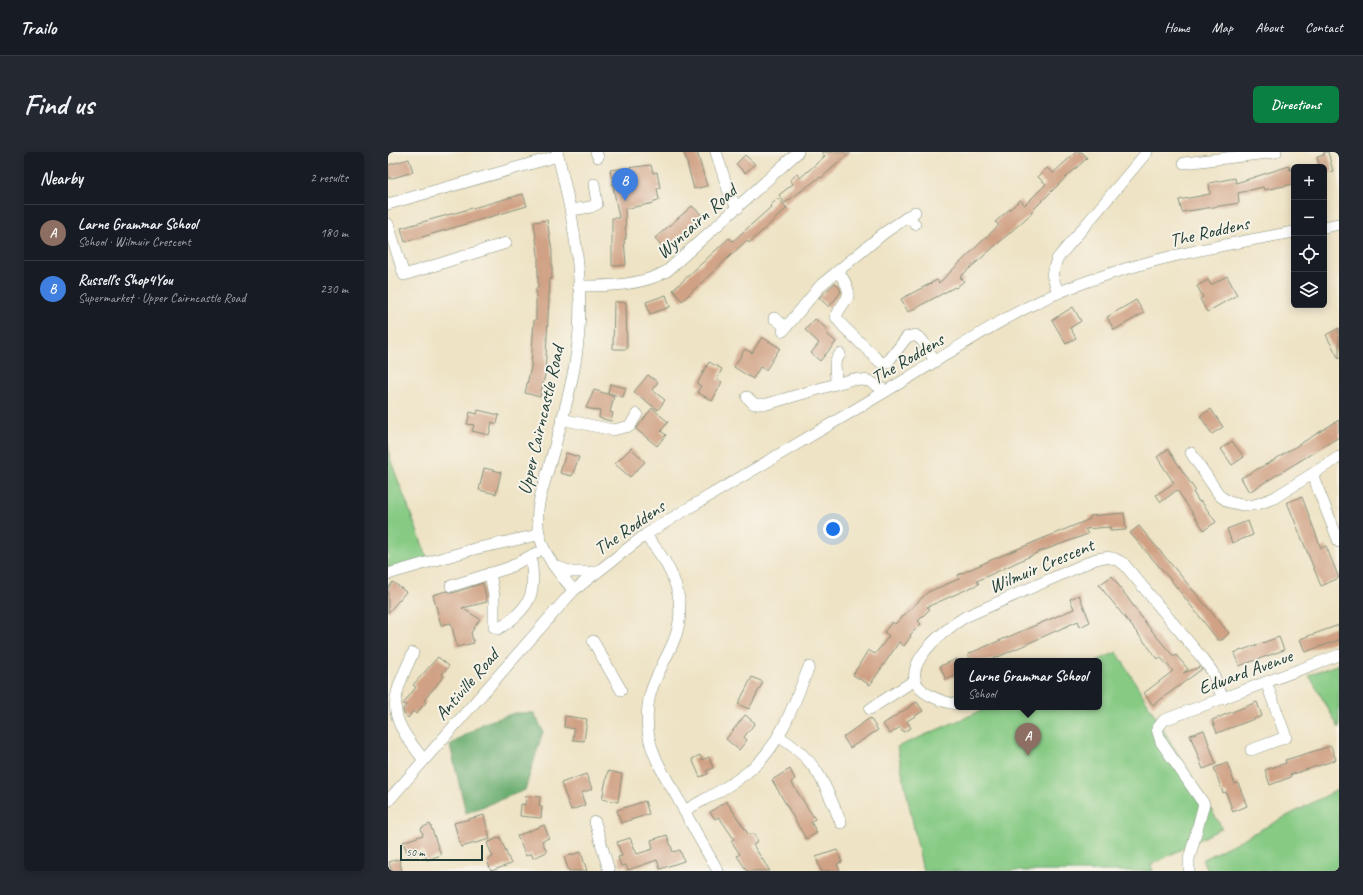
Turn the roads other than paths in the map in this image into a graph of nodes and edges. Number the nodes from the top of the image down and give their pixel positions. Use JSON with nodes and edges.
{"nodes":[{"id":1,"x":716,"y":152,"type":"edge"},
{"id":2,"x":798,"y":152,"type":"edge"},
{"id":3,"x":1147,"y":152,"type":"edge"},
{"id":4,"x":1276,"y":152,"type":"edge"},
{"id":5,"x":557,"y":154,"type":"edge"},
{"id":6,"x":1184,"y":163,"type":"dead end"},
{"id":7,"x":594,"y":184,"type":"dead end"},
{"id":8,"x":388,"y":204,"type":"edge"},
{"id":9,"x":738,"y":208,"type":"junction"},
{"id":10,"x":571,"y":210,"type":"junction"},
{"id":11,"x":913,"y":217,"type":"dead end"},
{"id":12,"x":388,"y":224,"type":"edge"},
{"id":13,"x":1339,"y":224,"type":"edge"},
{"id":14,"x":1327,"y":226,"type":"edge"},
{"id":15,"x":1291,"y":233,"type":"edge"},
{"id":16,"x":506,"y":243,"type":"dead end"},
{"id":17,"x":838,"y":271,"type":"junction"},
{"id":18,"x":578,"y":286,"type":"junction"},
{"id":19,"x":1058,"y":293,"type":"junction"},
{"id":20,"x":774,"y":318,"type":"dead end"},
{"id":21,"x":840,"y":354,"type":"dead end"},
{"id":22,"x":935,"y":361,"type":"junction"},
{"id":23,"x":836,"y":383,"type":"junction"},
{"id":24,"x":886,"y":391,"type":"junction"},
{"id":25,"x":746,"y":397,"type":"dead end"},
{"id":26,"x":637,"y":414,"type":"dead end"},
{"id":27,"x":561,"y":419,"type":"junction"},
{"id":28,"x":1191,"y":453,"type":"dead end"},
{"id":29,"x":1339,"y":457,"type":"edge"},
{"id":30,"x":1312,"y":474,"type":"junction"},
{"id":31,"x":538,"y":535,"type":"junction"},
{"id":32,"x":645,"y":535,"type":"junction"},
{"id":33,"x":1339,"y":542,"type":"edge"},
{"id":34,"x":543,"y":548,"type":"junction"},
{"id":35,"x":531,"y":556,"type":"junction"},
{"id":36,"x":553,"y":565,"type":"junction"},
{"id":37,"x":597,"y":572,"type":"junction"},
{"id":38,"x":490,"y":573,"type":"junction"},
{"id":39,"x":388,"y":574,"type":"edge"},
{"id":40,"x":451,"y":586,"type":"dead end"},
{"id":41,"x":573,"y":591,"type":"junction"},
{"id":42,"x":593,"y":641,"type":"dead end"},
{"id":43,"x":413,"y":653,"type":"dead end"},
{"id":44,"x":1339,"y":655,"type":"edge"},
{"id":45,"x":810,"y":667,"type":"dead end"},
{"id":46,"x":915,"y":680,"type":"junction"},
{"id":47,"x":1266,"y":682,"type":"junction"},
{"id":48,"x":621,"y":690,"type":"dead end"},
{"id":49,"x":1223,"y":698,"type":"junction"},
{"id":50,"x":954,"y":704,"type":"edge"},
{"id":51,"x":870,"y":709,"type":"dead end"},
{"id":52,"x":778,"y":736,"type":"junction"},
{"id":53,"x":1251,"y":750,"type":"dead end"},
{"id":54,"x":424,"y":760,"type":"junction"},
{"id":55,"x":388,"y":801,"type":"edge"},
{"id":56,"x":684,"y":811,"type":"junction"},
{"id":57,"x":595,"y":822,"type":"dead end"},
{"id":58,"x":840,"y":823,"type":"dead end"},
{"id":59,"x":716,"y":870,"type":"edge"},
{"id":60,"x":609,"y":871,"type":"edge"},
{"id":61,"x":1189,"y":871,"type":"edge"}],
"edges":[{"from":1,"to":9,"type":"street"},
{"from":2,"to":9,"type":"street","name":"Wyncairn Road"},
{"from":3,"to":19,"type":"street"},
{"from":4,"to":6,"type":"street"},
{"from":5,"to":8,"type":"street"},
{"from":5,"to":10,"type":"street","name":"Upper Cairncastle Road"},
{"from":7,"to":10,"type":"street"},
{"from":9,"to":18,"type":"street","name":"Wyncairn Road"},
{"from":10,"to":18,"type":"street","name":"Upper Cairncastle Road"},
{"from":11,"to":17,"type":"street"},
{"from":12,"to":16,"type":"street"},
{"from":13,"to":14,"type":"street"},
{"from":15,"to":19,"type":"street","name":"The Roddens"},
{"from":17,"to":20,"type":"street"},
{"from":17,"to":22,"type":"street"},
{"from":18,"to":27,"type":"street","name":"Upper Cairncastle Road"},
{"from":19,"to":22,"type":"street","name":"The Roddens"},
{"from":21,"to":23,"type":"street"},
{"from":22,"to":24,"type":"street","name":"The Roddens"},
{"from":23,"to":24,"type":"street"},
{"from":23,"to":25,"type":"street"},
{"from":24,"to":32,"type":"street","name":"The Roddens"},
{"from":26,"to":27,"type":"street"},
{"from":27,"to":31,"type":"street","name":"Upper Cairncastle Road"},
{"from":28,"to":30,"type":"street"},
{"from":29,"to":30,"type":"street"},
{"from":30,"to":33,"type":"street"},
{"from":31,"to":34,"type":"street","name":"Upper Cairncastle Road"},
{"from":31,"to":39,"type":"street"},
{"from":32,"to":37,"type":"street","name":"The Roddens"},
{"from":32,"to":56,"type":"street"},
{"from":34,"to":35,"type":"street"},
{"from":34,"to":36,"type":"street","name":"Upper Cairncastle Road"},
{"from":35,"to":38,"type":"street"},
{"from":35,"to":38,"type":"street"},
{"from":36,"to":37,"type":"street"},
{"from":36,"to":41,"type":"street","name":"Upper Cairncastle Road"},
{"from":37,"to":41,"type":"street","name":"The Roddens"},
{"from":38,"to":40,"type":"street"},
{"from":41,"to":54,"type":"street","name":"Antiville Road"},
{"from":42,"to":48,"type":"street"},
{"from":43,"to":54,"type":"street"},
{"from":44,"to":47,"type":"street","name":"Edward Avenue"},
{"from":45,"to":52,"type":"street"},
{"from":46,"to":49,"type":"street","name":"Wilmuir Crescent"},
{"from":46,"to":50,"type":"street"},
{"from":46,"to":51,"type":"street"},
{"from":47,"to":49,"type":"street","name":"Edward Avenue"},
{"from":47,"to":53,"type":"street"},
{"from":49,"to":61,"type":"street","name":"Edward Avenue"},
{"from":52,"to":56,"type":"street"},
{"from":52,"to":58,"type":"street"},
{"from":54,"to":55,"type":"street","name":"Antiville Road"},
{"from":56,"to":59,"type":"street"},
{"from":57,"to":60,"type":"street"}]}
